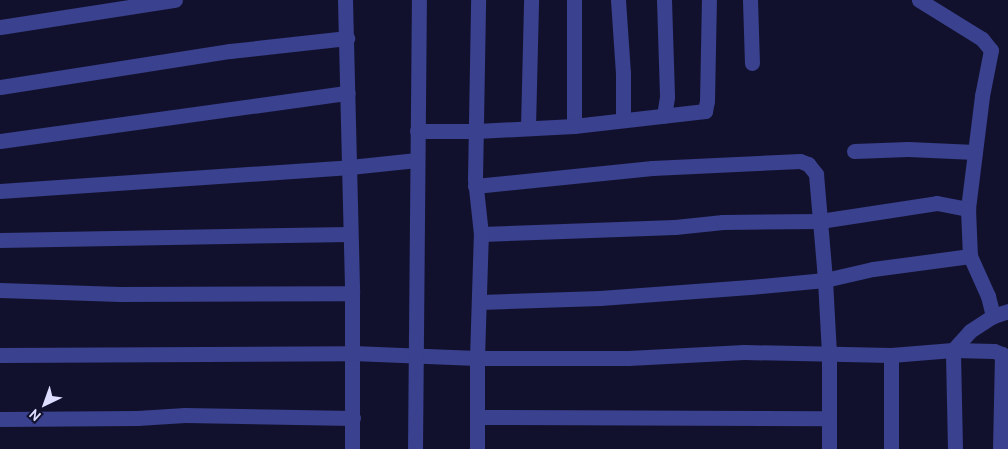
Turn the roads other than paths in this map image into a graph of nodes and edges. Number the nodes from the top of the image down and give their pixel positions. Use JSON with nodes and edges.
{"nodes":[{"id":1,"x":175,"y":0,"type":"edge"},
{"id":2,"x":345,"y":0,"type":"edge"},
{"id":3,"x":419,"y":0,"type":"edge"},
{"id":4,"x":478,"y":0,"type":"edge"},
{"id":5,"x":531,"y":0,"type":"edge"},
{"id":6,"x":574,"y":0,"type":"edge"},
{"id":7,"x":618,"y":0,"type":"edge"},
{"id":8,"x":664,"y":0,"type":"edge"},
{"id":9,"x":709,"y":0,"type":"edge"},
{"id":10,"x":750,"y":0,"type":"edge"},
{"id":11,"x":918,"y":0,"type":"edge"},
{"id":12,"x":0,"y":27,"type":"edge"},
{"id":13,"x":347,"y":38,"type":"junction"},
{"id":14,"x":752,"y":63,"type":"dead end"},
{"id":15,"x":0,"y":87,"type":"edge"},
{"id":16,"x":348,"y":93,"type":"junction"},
{"id":17,"x":664,"y":116,"type":"junction"},
{"id":18,"x":623,"y":120,"type":"junction"},
{"id":19,"x":574,"y":126,"type":"junction"},
{"id":20,"x":528,"y":127,"type":"junction"},
{"id":21,"x":417,"y":131,"type":"junction"},
{"id":22,"x":476,"y":131,"type":"junction"},
{"id":23,"x":0,"y":141,"type":"edge"},
{"id":24,"x":854,"y":151,"type":"dead end"},
{"id":25,"x":975,"y":152,"type":"junction"},
{"id":26,"x":417,"y":160,"type":"junction"},
{"id":27,"x":350,"y":167,"type":"junction"},
{"id":28,"x":475,"y":186,"type":"junction"},
{"id":29,"x":0,"y":191,"type":"edge"},
{"id":30,"x":968,"y":209,"type":"junction"},
{"id":31,"x":820,"y":221,"type":"junction"},
{"id":32,"x":350,"y":234,"type":"junction"},
{"id":33,"x":481,"y":234,"type":"junction"},
{"id":34,"x":0,"y":240,"type":"edge"},
{"id":35,"x":970,"y":256,"type":"junction"},
{"id":36,"x":824,"y":280,"type":"junction"},
{"id":37,"x":0,"y":290,"type":"edge"},
{"id":38,"x":352,"y":293,"type":"junction"},
{"id":39,"x":480,"y":302,"type":"junction"},
{"id":40,"x":1008,"y":311,"type":"edge"},
{"id":41,"x":993,"y":316,"type":"junction"},
{"id":42,"x":953,"y":350,"type":"junction"},
{"id":43,"x":352,"y":353,"type":"junction"},
{"id":44,"x":0,"y":354,"type":"edge"},
{"id":45,"x":828,"y":354,"type":"junction"},
{"id":46,"x":415,"y":355,"type":"junction"},
{"id":47,"x":891,"y":355,"type":"junction"},
{"id":48,"x":477,"y":358,"type":"junction"},
{"id":49,"x":478,"y":417,"type":"junction"},
{"id":50,"x":353,"y":418,"type":"junction"},
{"id":51,"x":829,"y":418,"type":"junction"},
{"id":52,"x":0,"y":419,"type":"edge"},
{"id":53,"x":352,"y":449,"type":"edge"},
{"id":54,"x":415,"y":449,"type":"edge"},
{"id":55,"x":477,"y":449,"type":"edge"},
{"id":56,"x":829,"y":449,"type":"edge"},
{"id":57,"x":891,"y":449,"type":"edge"},
{"id":58,"x":955,"y":449,"type":"edge"},
{"id":59,"x":1000,"y":449,"type":"edge"}],
"edges":[{"from":1,"to":12,"type":"street"},
{"from":2,"to":13,"type":"street"},
{"from":3,"to":21,"type":"street"},
{"from":4,"to":22,"type":"street"},
{"from":5,"to":20,"type":"street"},
{"from":6,"to":19,"type":"street"},
{"from":7,"to":18,"type":"street"},
{"from":8,"to":17,"type":"street"},
{"from":9,"to":17,"type":"street"},
{"from":10,"to":14,"type":"street"},
{"from":11,"to":25,"type":"street"},
{"from":13,"to":15,"type":"street"},
{"from":13,"to":16,"type":"street"},
{"from":16,"to":23,"type":"street"},
{"from":16,"to":27,"type":"street"},
{"from":17,"to":18,"type":"street"},
{"from":18,"to":19,"type":"street"},
{"from":19,"to":20,"type":"street"},
{"from":20,"to":22,"type":"street"},
{"from":21,"to":22,"type":"street"},
{"from":21,"to":26,"type":"street"},
{"from":22,"to":28,"type":"street"},
{"from":24,"to":25,"type":"street"},
{"from":25,"to":30,"type":"street"},
{"from":26,"to":27,"type":"street"},
{"from":26,"to":46,"type":"street"},
{"from":27,"to":29,"type":"street"},
{"from":27,"to":32,"type":"street"},
{"from":28,"to":31,"type":"street"},
{"from":28,"to":33,"type":"street"},
{"from":30,"to":31,"type":"street"},
{"from":30,"to":35,"type":"street"},
{"from":31,"to":33,"type":"street"},
{"from":31,"to":36,"type":"street"},
{"from":32,"to":34,"type":"street"},
{"from":32,"to":38,"type":"street"},
{"from":33,"to":39,"type":"street"},
{"from":35,"to":36,"type":"street"},
{"from":35,"to":41,"type":"street"},
{"from":36,"to":39,"type":"street"},
{"from":36,"to":45,"type":"street"},
{"from":37,"to":38,"type":"street"},
{"from":38,"to":43,"type":"street"},
{"from":39,"to":48,"type":"street"},
{"from":40,"to":41,"type":"street"},
{"from":41,"to":42,"type":"street"},
{"from":42,"to":47,"type":"street"},
{"from":42,"to":58,"type":"street"},
{"from":42,"to":59,"type":"street"},
{"from":43,"to":44,"type":"street"},
{"from":43,"to":46,"type":"street"},
{"from":43,"to":50,"type":"street"},
{"from":45,"to":47,"type":"street"},
{"from":45,"to":48,"type":"street"},
{"from":45,"to":51,"type":"street"},
{"from":46,"to":48,"type":"street"},
{"from":46,"to":54,"type":"street"},
{"from":47,"to":57,"type":"street"},
{"from":48,"to":49,"type":"street"},
{"from":49,"to":51,"type":"street"},
{"from":49,"to":55,"type":"street"},
{"from":50,"to":52,"type":"street"},
{"from":50,"to":53,"type":"street"},
{"from":51,"to":56,"type":"street"}]}
